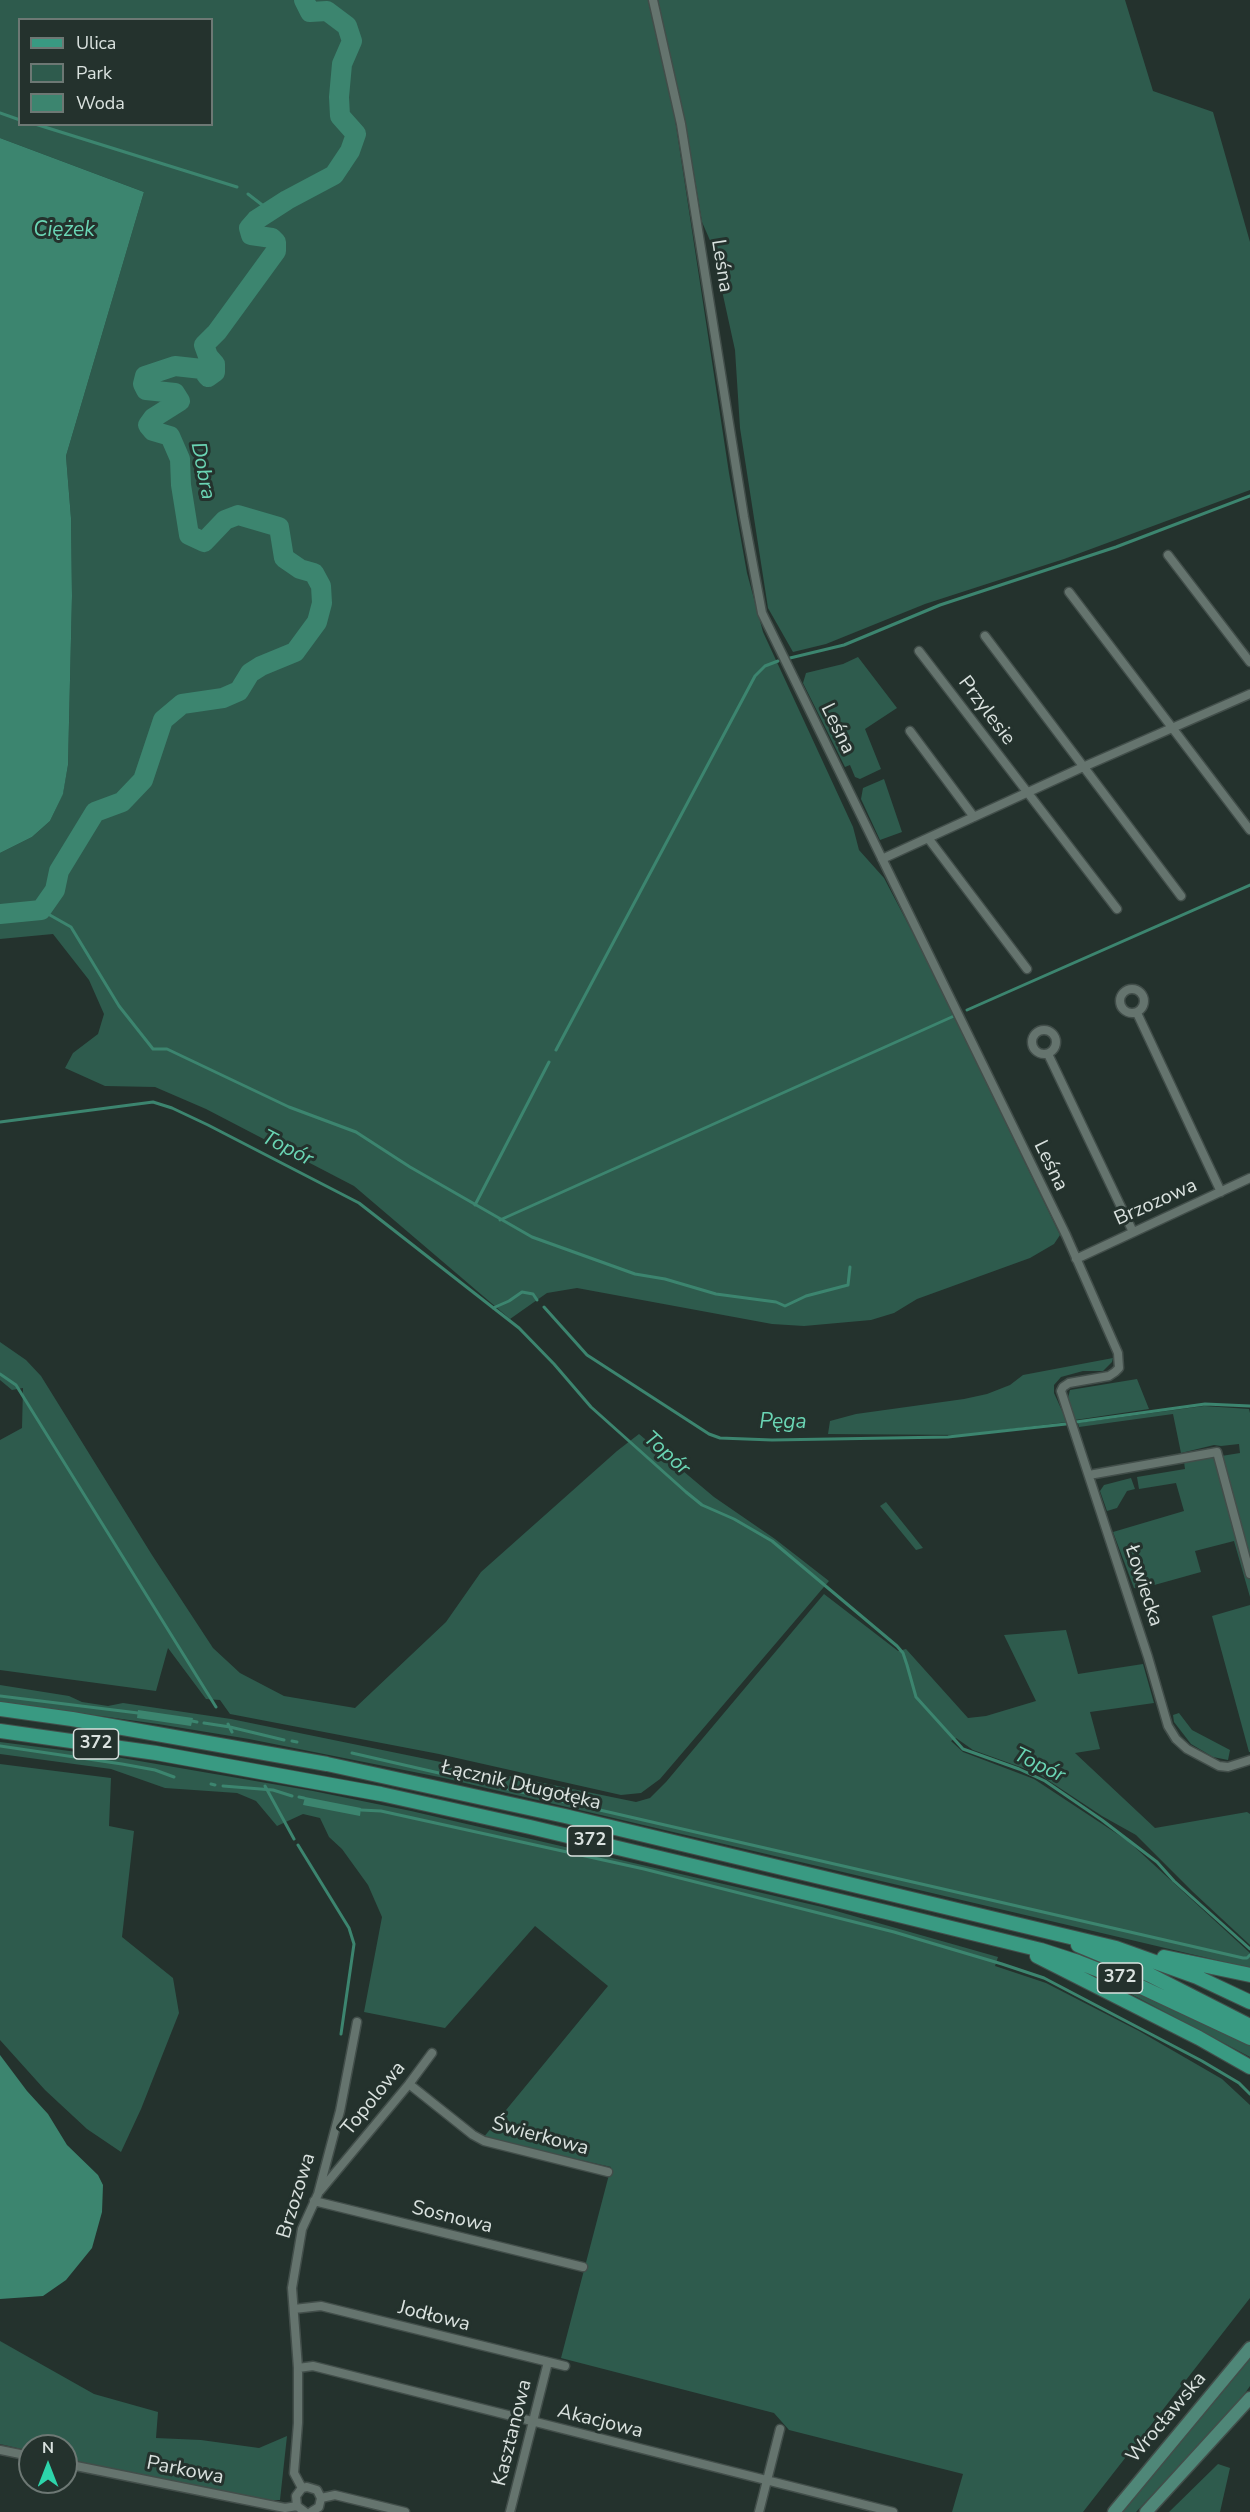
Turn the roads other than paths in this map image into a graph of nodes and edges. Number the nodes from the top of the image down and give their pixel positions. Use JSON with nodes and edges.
{"nodes":[{"id":1,"x":653,"y":0,"type":"edge"},
{"id":2,"x":1168,"y":555,"type":"dead end"},
{"id":3,"x":1069,"y":592,"type":"dead end"},
{"id":4,"x":985,"y":636,"type":"dead end"},
{"id":5,"x":919,"y":651,"type":"dead end"},
{"id":6,"x":1250,"y":662,"type":"edge"},
{"id":7,"x":1250,"y":694,"type":"edge"},
{"id":8,"x":1173,"y":728,"type":"junction"},
{"id":9,"x":910,"y":731,"type":"dead end"},
{"id":10,"x":1083,"y":767,"type":"junction"},
{"id":11,"x":1027,"y":792,"type":"junction"},
{"id":12,"x":974,"y":817,"type":"junction"},
{"id":13,"x":1250,"y":830,"type":"edge"},
{"id":14,"x":928,"y":838,"type":"junction"},
{"id":15,"x":882,"y":859,"type":"junction"},
{"id":16,"x":1181,"y":896,"type":"dead end"},
{"id":17,"x":1117,"y":909,"type":"dead end"},
{"id":18,"x":1027,"y":969,"type":"dead end"},
{"id":19,"x":1137,"y":1013,"type":"dead end"},
{"id":20,"x":1048,"y":1054,"type":"dead end"},
{"id":21,"x":1250,"y":1178,"type":"edge"},
{"id":22,"x":1221,"y":1192,"type":"junction"},
{"id":23,"x":1133,"y":1232,"type":"junction"},
{"id":24,"x":1076,"y":1258,"type":"junction"},
{"id":25,"x":1063,"y":1387,"type":"joint"},
{"id":26,"x":1089,"y":1475,"type":"junction"},
{"id":27,"x":1250,"y":1574,"type":"edge"},
{"id":28,"x":0,"y":1709,"type":"edge"},
{"id":29,"x":0,"y":1731,"type":"edge"},
{"id":30,"x":1250,"y":1760,"type":"edge"},
{"id":31,"x":1029,"y":1927,"type":"junction"},
{"id":32,"x":984,"y":1937,"type":"junction"},
{"id":33,"x":1116,"y":1948,"type":"junction"},
{"id":34,"x":1250,"y":1975,"type":"edge"},
{"id":35,"x":1250,"y":2002,"type":"edge"},
{"id":36,"x":357,"y":2022,"type":"dead end"},
{"id":37,"x":1250,"y":2026,"type":"edge"},
{"id":38,"x":1250,"y":2038,"type":"edge"},
{"id":39,"x":432,"y":2053,"type":"dead end"},
{"id":40,"x":1248,"y":2067,"type":"edge"},
{"id":41,"x":409,"y":2084,"type":"junction"},
{"id":42,"x":608,"y":2172,"type":"dead end"},
{"id":43,"x":316,"y":2197,"type":"junction"},
{"id":44,"x":583,"y":2267,"type":"dead end"},
{"id":45,"x":294,"y":2309,"type":"junction"},
{"id":46,"x":1250,"y":2348,"type":"edge"},
{"id":47,"x":548,"y":2362,"type":"junction"},
{"id":48,"x":565,"y":2366,"type":"dead end"},
{"id":49,"x":298,"y":2368,"type":"junction"},
{"id":50,"x":1250,"y":2398,"type":"edge"},
{"id":51,"x":533,"y":2422,"type":"junction"},
{"id":52,"x":780,"y":2429,"type":"dead end"},
{"id":53,"x":0,"y":2450,"type":"edge"},
{"id":54,"x":18,"y":2454,"type":"edge"},
{"id":55,"x":78,"y":2466,"type":"edge"},
{"id":56,"x":767,"y":2480,"type":"junction"},
{"id":57,"x":302,"y":2488,"type":"junction"},
{"id":58,"x":318,"y":2507,"type":"edge"},
{"id":59,"x":301,"y":2509,"type":"edge"},
{"id":60,"x":405,"y":2512,"type":"edge"},
{"id":61,"x":510,"y":2512,"type":"edge"},
{"id":62,"x":759,"y":2512,"type":"edge"},
{"id":63,"x":893,"y":2512,"type":"edge"},
{"id":64,"x":1114,"y":2512,"type":"edge"},
{"id":65,"x":1146,"y":2512,"type":"edge"}],
"edges":[{"from":1,"to":15,"type":"street","name":"Leśna"},
{"from":2,"to":6,"type":"street"},
{"from":3,"to":8,"type":"street"},
{"from":4,"to":10,"type":"street"},
{"from":5,"to":11,"type":"street","name":"Przylesie"},
{"from":7,"to":8,"type":"street"},
{"from":8,"to":10,"type":"street"},
{"from":8,"to":13,"type":"street"},
{"from":9,"to":12,"type":"street"},
{"from":10,"to":11,"type":"street"},
{"from":10,"to":16,"type":"street"},
{"from":11,"to":12,"type":"street"},
{"from":11,"to":17,"type":"street","name":"Przylesie"},
{"from":12,"to":14,"type":"street"},
{"from":14,"to":15,"type":"street"},
{"from":14,"to":18,"type":"street"},
{"from":15,"to":24,"type":"street","name":"Leśna"},
{"from":19,"to":22,"type":"street"},
{"from":20,"to":23,"type":"street"},
{"from":21,"to":22,"type":"street","name":"Brzozowa"},
{"from":22,"to":23,"type":"street","name":"Brzozowa"},
{"from":23,"to":24,"type":"street","name":"Brzozowa"},
{"from":24,"to":25,"type":"street","name":"Leśna"},
{"from":25,"to":26,"type":"street","name":"Łowiecka"},
{"from":26,"to":27,"type":"street"},
{"from":26,"to":30,"type":"street","name":"Łowiecka"},
{"from":28,"to":31,"type":"main road","name":"Łącznik Długołęka","number":"372"},
{"from":29,"to":32,"type":"main road","name":"Łącznik Długołęka","number":"372"},
{"from":31,"to":33,"type":"main road"},
{"from":31,"to":37,"type":"main road","number":"372"},
{"from":32,"to":38,"type":"main road","number":"372"},
{"from":32,"to":40,"type":"main road"},
{"from":33,"to":34,"type":"main road"},
{"from":33,"to":35,"type":"main road"},
{"from":36,"to":43,"type":"street","name":"Brzozowa"},
{"from":39,"to":41,"type":"street","name":"Topolowa"},
{"from":41,"to":42,"type":"street","name":"Świerkowa"},
{"from":41,"to":43,"type":"street","name":"Topolowa"},
{"from":43,"to":44,"type":"street","name":"Sosnowa"},
{"from":43,"to":45,"type":"street","name":"Brzozowa"},
{"from":45,"to":47,"type":"street","name":"Jodłowa"},
{"from":45,"to":49,"type":"street","name":"Brzozowa"},
{"from":46,"to":64,"type":"main road","name":"Wrocławska"},
{"from":47,"to":48,"type":"street","name":"Jodłowa"},
{"from":47,"to":51,"type":"street","name":"Kasztanowa"},
{"from":49,"to":51,"type":"street","name":"Akacjowa"},
{"from":49,"to":57,"type":"street","name":"Brzozowa"},
{"from":50,"to":65,"type":"main road"},
{"from":51,"to":56,"type":"street","name":"Akacjowa"},
{"from":51,"to":61,"type":"street","name":"Kasztanowa"},
{"from":52,"to":56,"type":"street"},
{"from":53,"to":54,"type":"street"},
{"from":55,"to":59,"type":"street","name":"Parkowa"},
{"from":56,"to":62,"type":"street"},
{"from":56,"to":63,"type":"street","name":"Akacjowa"},
{"from":57,"to":58,"type":"street"},
{"from":57,"to":59,"type":"street"},
{"from":58,"to":60,"type":"street"}]}
